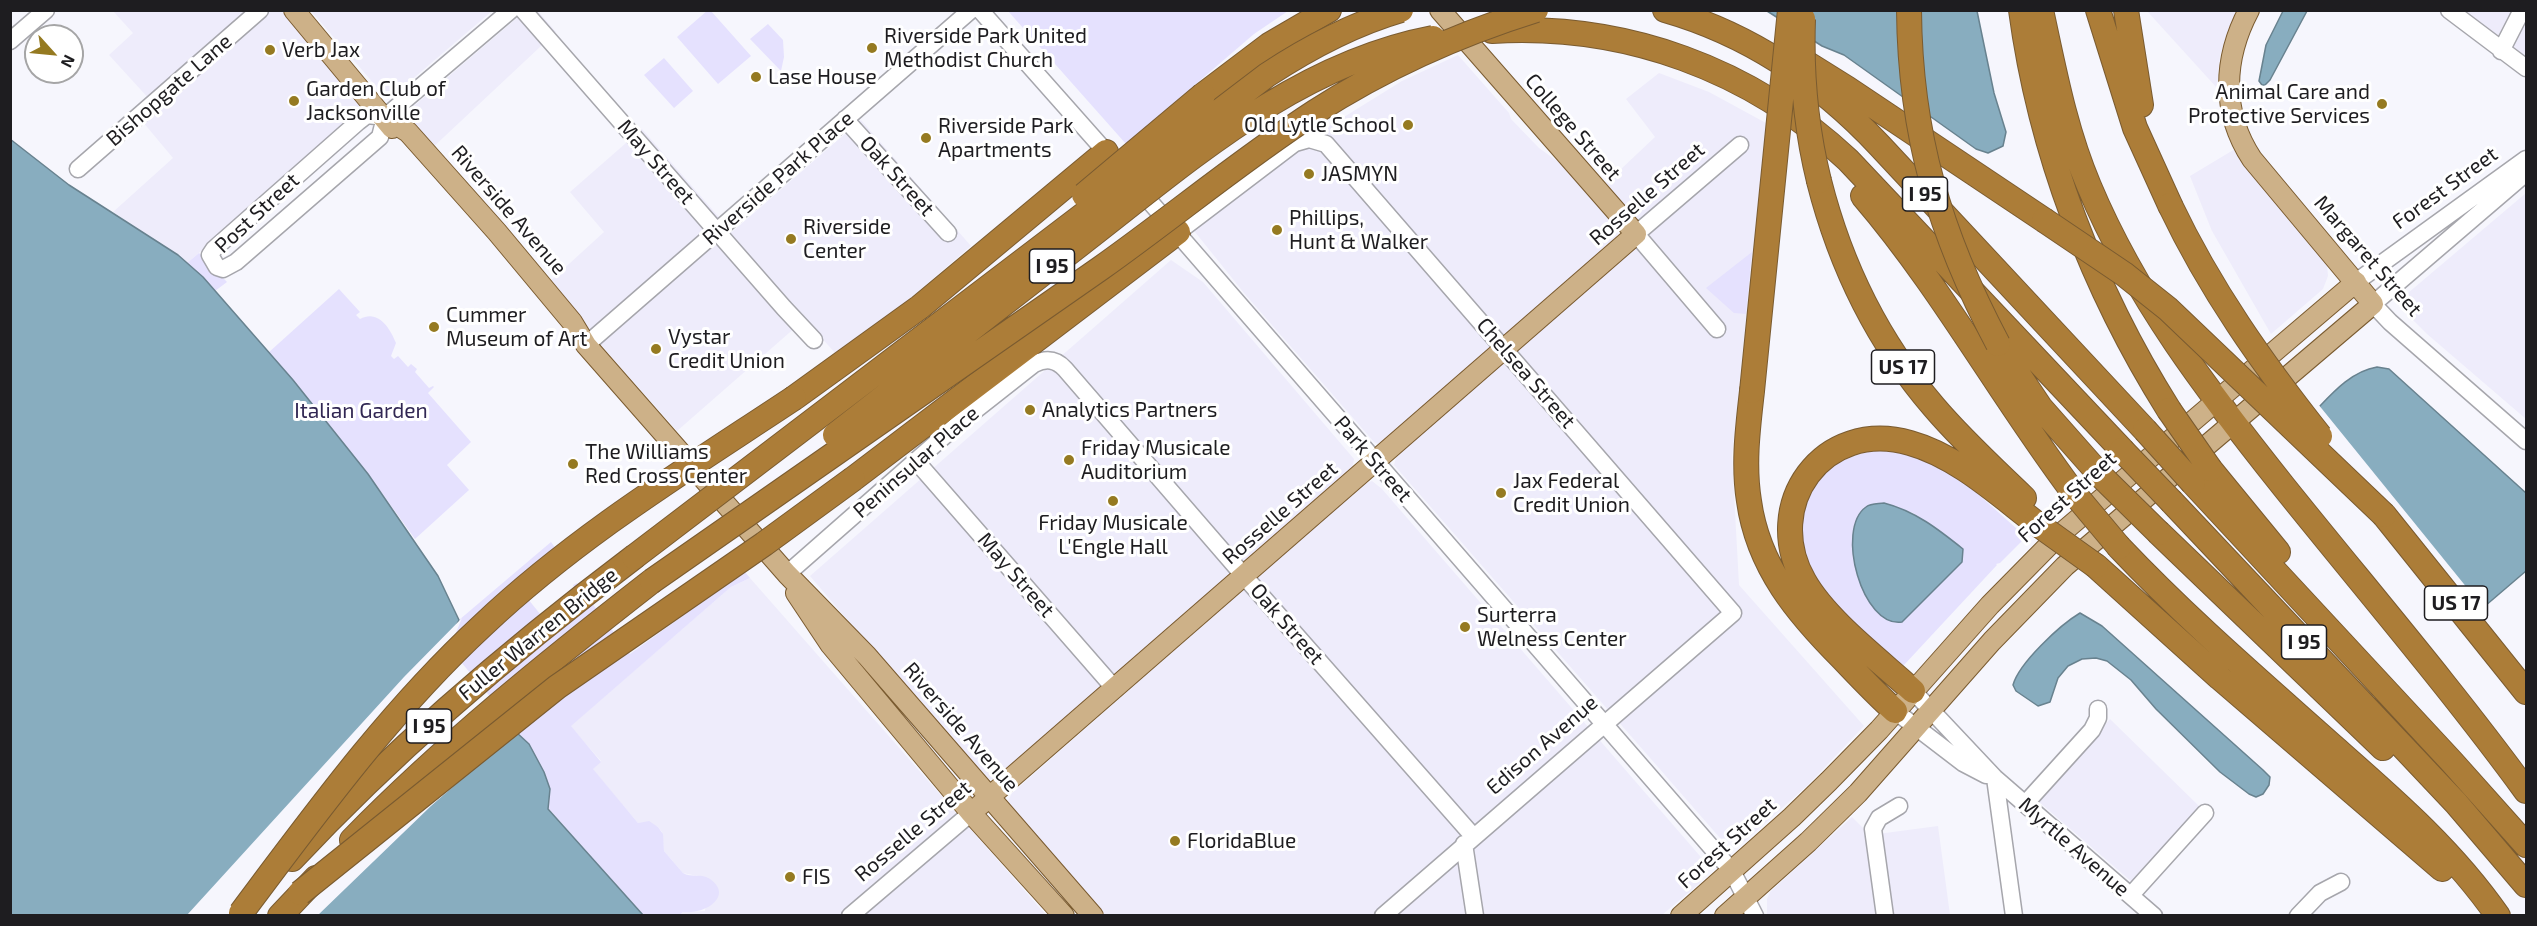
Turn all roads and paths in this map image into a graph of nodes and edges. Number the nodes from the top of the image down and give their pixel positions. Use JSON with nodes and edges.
{"nodes":[{"id":1,"x":46,"y":10,"type":"edge"},
{"id":2,"x":260,"y":10,"type":"edge"},
{"id":3,"x":294,"y":10,"type":"edge"},
{"id":4,"x":511,"y":10,"type":"edge"},
{"id":5,"x":523,"y":10,"type":"edge"},
{"id":6,"x":971,"y":10,"type":"edge"},
{"id":7,"x":980,"y":10,"type":"edge"},
{"id":8,"x":1329,"y":10,"type":"edge"},
{"id":9,"x":1401,"y":10,"type":"edge"},
{"id":10,"x":1440,"y":10,"type":"edge"},
{"id":11,"x":1536,"y":10,"type":"edge"},
{"id":12,"x":1665,"y":10,"type":"edge"},
{"id":13,"x":1790,"y":10,"type":"edge"},
{"id":14,"x":1804,"y":10,"type":"edge"},
{"id":15,"x":1909,"y":10,"type":"edge"},
{"id":16,"x":2021,"y":10,"type":"edge"},
{"id":17,"x":2041,"y":10,"type":"edge"},
{"id":18,"x":2098,"y":10,"type":"edge"},
{"id":19,"x":2110,"y":10,"type":"edge"},
{"id":20,"x":2126,"y":10,"type":"edge"},
{"id":21,"x":2249,"y":10,"type":"edge"},
{"id":22,"x":2449,"y":10,"type":"edge"},
{"id":23,"x":2522,"y":10,"type":"edge"},
{"id":24,"x":1696,"y":20,"type":"junction"},
{"id":25,"x":10,"y":41,"type":"edge"},
{"id":26,"x":2501,"y":51,"type":"junction"},
{"id":27,"x":2526,"y":68,"type":"edge"},
{"id":28,"x":1741,"y":82,"type":"junction"},
{"id":29,"x":2123,"y":93,"type":"junction"},
{"id":30,"x":385,"y":117,"type":"junction"},
{"id":31,"x":845,"y":119,"type":"junction"},
{"id":32,"x":1740,"y":145,"type":"dead end"},
{"id":33,"x":1106,"y":152,"type":"junction"},
{"id":34,"x":2526,"y":159,"type":"edge"},
{"id":35,"x":78,"y":169,"type":"dead end"},
{"id":36,"x":2526,"y":173,"type":"edge"},
{"id":37,"x":2170,"y":205,"type":"junction"},
{"id":38,"x":717,"y":231,"type":"junction"},
{"id":39,"x":1178,"y":232,"type":"junction"},
{"id":40,"x":948,"y":233,"type":"dead end"},
{"id":41,"x":1636,"y":234,"type":"junction"},
{"id":42,"x":2356,"y":282,"type":"junction"},
{"id":43,"x":2373,"y":304,"type":"junction"},
{"id":44,"x":1717,"y":330,"type":"dead end"},
{"id":45,"x":814,"y":340,"type":"dead end"},
{"id":46,"x":586,"y":345,"type":"junction"},
{"id":47,"x":1505,"y":349,"type":"junction"},
{"id":48,"x":1052,"y":360,"type":"joint"},
{"id":49,"x":867,"y":379,"type":"junction"},
{"id":50,"x":2215,"y":401,"type":"junction"},
{"id":51,"x":2233,"y":423,"type":"junction"},
{"id":52,"x":2526,"y":441,"type":"edge"},
{"id":53,"x":916,"y":461,"type":"junction"},
{"id":54,"x":1376,"y":461,"type":"junction"},
{"id":55,"x":2202,"y":476,"type":"junction"},
{"id":56,"x":2384,"y":514,"type":"junction"},
{"id":57,"x":2040,"y":520,"type":"junction"},
{"id":58,"x":787,"y":574,"type":"junction"},
{"id":59,"x":1244,"y":576,"type":"junction"},
{"id":60,"x":652,"y":580,"type":"junction"},
{"id":61,"x":1733,"y":613,"type":"joint"},
{"id":62,"x":1115,"y":689,"type":"junction"},
{"id":63,"x":1913,"y":691,"type":"junction"},
{"id":64,"x":2526,"y":692,"type":"edge"},
{"id":65,"x":2098,"y":709,"type":"dead end"},
{"id":66,"x":1895,"y":711,"type":"junction"},
{"id":67,"x":1932,"y":711,"type":"junction"},
{"id":68,"x":1603,"y":724,"type":"junction"},
{"id":69,"x":1916,"y":728,"type":"junction"},
{"id":70,"x":1995,"y":778,"type":"junction"},
{"id":71,"x":2434,"y":788,"type":"junction"},
{"id":72,"x":2526,"y":791,"type":"edge"},
{"id":73,"x":990,"y":797,"type":"junction"},
{"id":74,"x":2025,"y":804,"type":"junction"},
{"id":75,"x":1899,"y":806,"type":"dead end"},
{"id":76,"x":971,"y":813,"type":"junction"},
{"id":77,"x":2205,"y":813,"type":"dead end"},
{"id":78,"x":2407,"y":825,"type":"junction"},
{"id":79,"x":1469,"y":840,"type":"junction"},
{"id":80,"x":2526,"y":845,"type":"edge"},
{"id":81,"x":1732,"y":871,"type":"junction"},
{"id":82,"x":2341,"y":882,"type":"dead end"},
{"id":83,"x":2526,"y":885,"type":"edge"},
{"id":84,"x":300,"y":893,"type":"junction"},
{"id":85,"x":2131,"y":895,"type":"junction"},
{"id":86,"x":2526,"y":896,"type":"edge"},
{"id":87,"x":1747,"y":897,"type":"junction"},
{"id":88,"x":240,"y":914,"type":"edge"},
{"id":89,"x":2149,"y":914,"type":"edge"},
{"id":90,"x":280,"y":915,"type":"edge"},
{"id":91,"x":850,"y":915,"type":"edge"},
{"id":92,"x":1065,"y":915,"type":"edge"},
{"id":93,"x":1093,"y":915,"type":"edge"},
{"id":94,"x":1383,"y":915,"type":"edge"},
{"id":95,"x":1475,"y":915,"type":"edge"},
{"id":96,"x":1681,"y":915,"type":"edge"},
{"id":97,"x":1725,"y":915,"type":"edge"},
{"id":98,"x":1755,"y":915,"type":"edge"},
{"id":99,"x":1885,"y":915,"type":"edge"},
{"id":100,"x":2014,"y":915,"type":"edge"},
{"id":101,"x":2298,"y":915,"type":"edge"},
{"id":102,"x":2487,"y":915,"type":"edge"},
{"id":103,"x":2498,"y":915,"type":"edge"}],
"edges":[{"from":1,"to":25,"type":"street"},
{"from":2,"to":35,"type":"street","name":"Bishopgate Lane"},
{"from":3,"to":30,"type":"main road","name":"Riverside Avenue"},
{"from":4,"to":30,"type":"street","name":"Post Street"},
{"from":5,"to":38,"type":"street","name":"May Street"},
{"from":6,"to":31,"type":"street","name":"Riverside Park Place"},
{"from":7,"to":33,"type":"street","name":"Park Street"},
{"from":8,"to":49,"type":"highway","bridge":true},
{"from":9,"to":49,"type":"highway","number":"I 95","bridge":true},
{"from":10,"to":41,"type":"main road","name":"College Street"},
{"from":11,"to":60,"type":"highway","bridge":true},
{"from":12,"to":24,"type":"highway","number":"I 95"},
{"from":13,"to":66,"type":"highway","bridge":true},
{"from":14,"to":57,"type":"highway","number":"US 17","bridge":true},
{"from":15,"to":71,"type":"highway","bridge":true},
{"from":16,"to":55,"type":"highway","bridge":true},
{"from":17,"to":50,"type":"highway"},
{"from":18,"to":29,"type":"highway","number":"US 17"},
{"from":19,"to":29,"type":"highway"},
{"from":20,"to":37,"type":"highway"},
{"from":21,"to":42,"type":"main road","name":"Margaret Street"},
{"from":22,"to":26,"type":"street"},
{"from":23,"to":26,"type":"street"},
{"from":24,"to":55,"type":"highway","number":"I 95","bridge":true},
{"from":24,"to":56,"type":"highway","bridge":true},
{"from":26,"to":27,"type":"street"},
{"from":28,"to":60,"type":"highway","number":"I 95","bridge":true},
{"from":28,"to":71,"type":"highway","number":"I 95","bridge":true},
{"from":28,"to":78,"type":"highway","bridge":true},
{"from":29,"to":37,"type":"highway","number":"US 17"},
{"from":30,"to":30,"type":"street","name":"Post Street"},
{"from":30,"to":46,"type":"main road","name":"Riverside Avenue"},
{"from":31,"to":38,"type":"street","name":"Riverside Park Place"},
{"from":31,"to":40,"type":"street","name":"Oak Street"},
{"from":32,"to":41,"type":"street","name":"Rosselle Street"},
{"from":33,"to":39,"type":"street","name":"Park Street"},
{"from":33,"to":88,"type":"highway","bridge":true},
{"from":34,"to":42,"type":"street","name":"Forest Street"},
{"from":36,"to":43,"type":"street","name":"Forest Street"},
{"from":37,"to":56,"type":"highway","number":"US 17","bridge":true},
{"from":38,"to":45,"type":"street","name":"May Street"},
{"from":38,"to":46,"type":"street","name":"Riverside Park Place"},
{"from":39,"to":47,"type":"street","name":"Chelsea Street"},
{"from":39,"to":54,"type":"street","name":"Park Street"},
{"from":39,"to":84,"type":"highway","bridge":true},
{"from":41,"to":44,"type":"street","name":"College Street"},
{"from":41,"to":47,"type":"main road","name":"Rosselle Street"},
{"from":42,"to":43,"type":"main road","name":"Margaret Street"},
{"from":42,"to":50,"type":"main road","name":"Forest Street"},
{"from":43,"to":51,"type":"main road","name":"Forest Street"},
{"from":43,"to":52,"type":"street","name":"Margaret Street"},
{"from":46,"to":58,"type":"main road","name":"Riverside Avenue"},
{"from":47,"to":54,"type":"main road","name":"Rosselle Street"},
{"from":47,"to":61,"type":"street","name":"Chelsea Street"},
{"from":48,"to":53,"type":"street","name":"Peninsular Place"},
{"from":48,"to":59,"type":"street","name":"Oak Street"},
{"from":49,"to":88,"type":"highway","name":"Fuller Warren Bridge","number":"I 95","bridge":true},
{"from":50,"to":51,"type":"highway"},
{"from":50,"to":63,"type":"main road","name":"Forest Street"},
{"from":51,"to":67,"type":"main road","name":"Forest Street"},
{"from":51,"to":72,"type":"highway"},
{"from":53,"to":58,"type":"street","name":"Peninsular Place"},
{"from":53,"to":62,"type":"street","name":"May Street"},
{"from":54,"to":59,"type":"main road","name":"Rosselle Street"},
{"from":54,"to":68,"type":"street","name":"Park Street"},
{"from":55,"to":80,"type":"highway","number":"I 95"},
{"from":56,"to":64,"type":"highway","number":"US 17"},
{"from":57,"to":63,"type":"highway"},
{"from":57,"to":78,"type":"highway","bridge":true},
{"from":58,"to":73,"type":"main road","name":"Riverside Avenue"},
{"from":58,"to":76,"type":"main road","name":"Riverside Avenue"},
{"from":59,"to":62,"type":"main road","name":"Rosselle Street"},
{"from":59,"to":79,"type":"street","name":"Oak Street"},
{"from":60,"to":84,"type":"highway","name":"Fuller Warren Bridge","number":"I 95","bridge":true},
{"from":61,"to":68,"type":"street","name":"Edison Avenue"},
{"from":62,"to":73,"type":"main road","name":"Rosselle Street"},
{"from":63,"to":66,"type":"main road","name":"Forest Street"},
{"from":63,"to":67,"type":"street","name":"Myrtle Avenue"},
{"from":65,"to":74,"type":"street"},
{"from":66,"to":69,"type":"street","name":"Myrtle Avenue"},
{"from":66,"to":81,"type":"main road","name":"Forest Street"},
{"from":67,"to":69,"type":"main road","name":"Forest Street"},
{"from":67,"to":70,"type":"street","name":"Myrtle Avenue"},
{"from":68,"to":79,"type":"street","name":"Edison Avenue"},
{"from":68,"to":81,"type":"street","name":"Park Street"},
{"from":69,"to":70,"type":"street","name":"Myrtle Avenue"},
{"from":69,"to":87,"type":"main road","name":"Forest Street"},
{"from":70,"to":74,"type":"street","name":"Myrtle Avenue"},
{"from":70,"to":100,"type":"street"},
{"from":71,"to":83,"type":"highway","number":"I 95"},
{"from":71,"to":86,"type":"highway"},
{"from":73,"to":76,"type":"main road","name":"Rosselle Street"},
{"from":73,"to":93,"type":"main road","name":"Riverside Avenue"},
{"from":74,"to":85,"type":"street","name":"Myrtle Avenue"},
{"from":75,"to":99,"type":"street"},
{"from":76,"to":91,"type":"street","name":"Rosselle Street"},
{"from":76,"to":92,"type":"main road","name":"Riverside Avenue"},
{"from":77,"to":85,"type":"street"},
{"from":78,"to":102,"type":"highway"},
{"from":78,"to":103,"type":"highway"},
{"from":79,"to":94,"type":"street","name":"Edison Avenue"},
{"from":79,"to":95,"type":"street"},
{"from":81,"to":87,"type":"street","name":"Park Street"},
{"from":81,"to":96,"type":"main road","name":"Forest Street"},
{"from":82,"to":101,"type":"street"},
{"from":84,"to":90,"type":"highway","name":"Fuller Warren Bridge","number":"I 95"},
{"from":85,"to":89,"type":"street","name":"Myrtle Avenue"},
{"from":87,"to":97,"type":"main road","name":"Forest Street"},
{"from":87,"to":98,"type":"street","name":"Park Street"}]}
